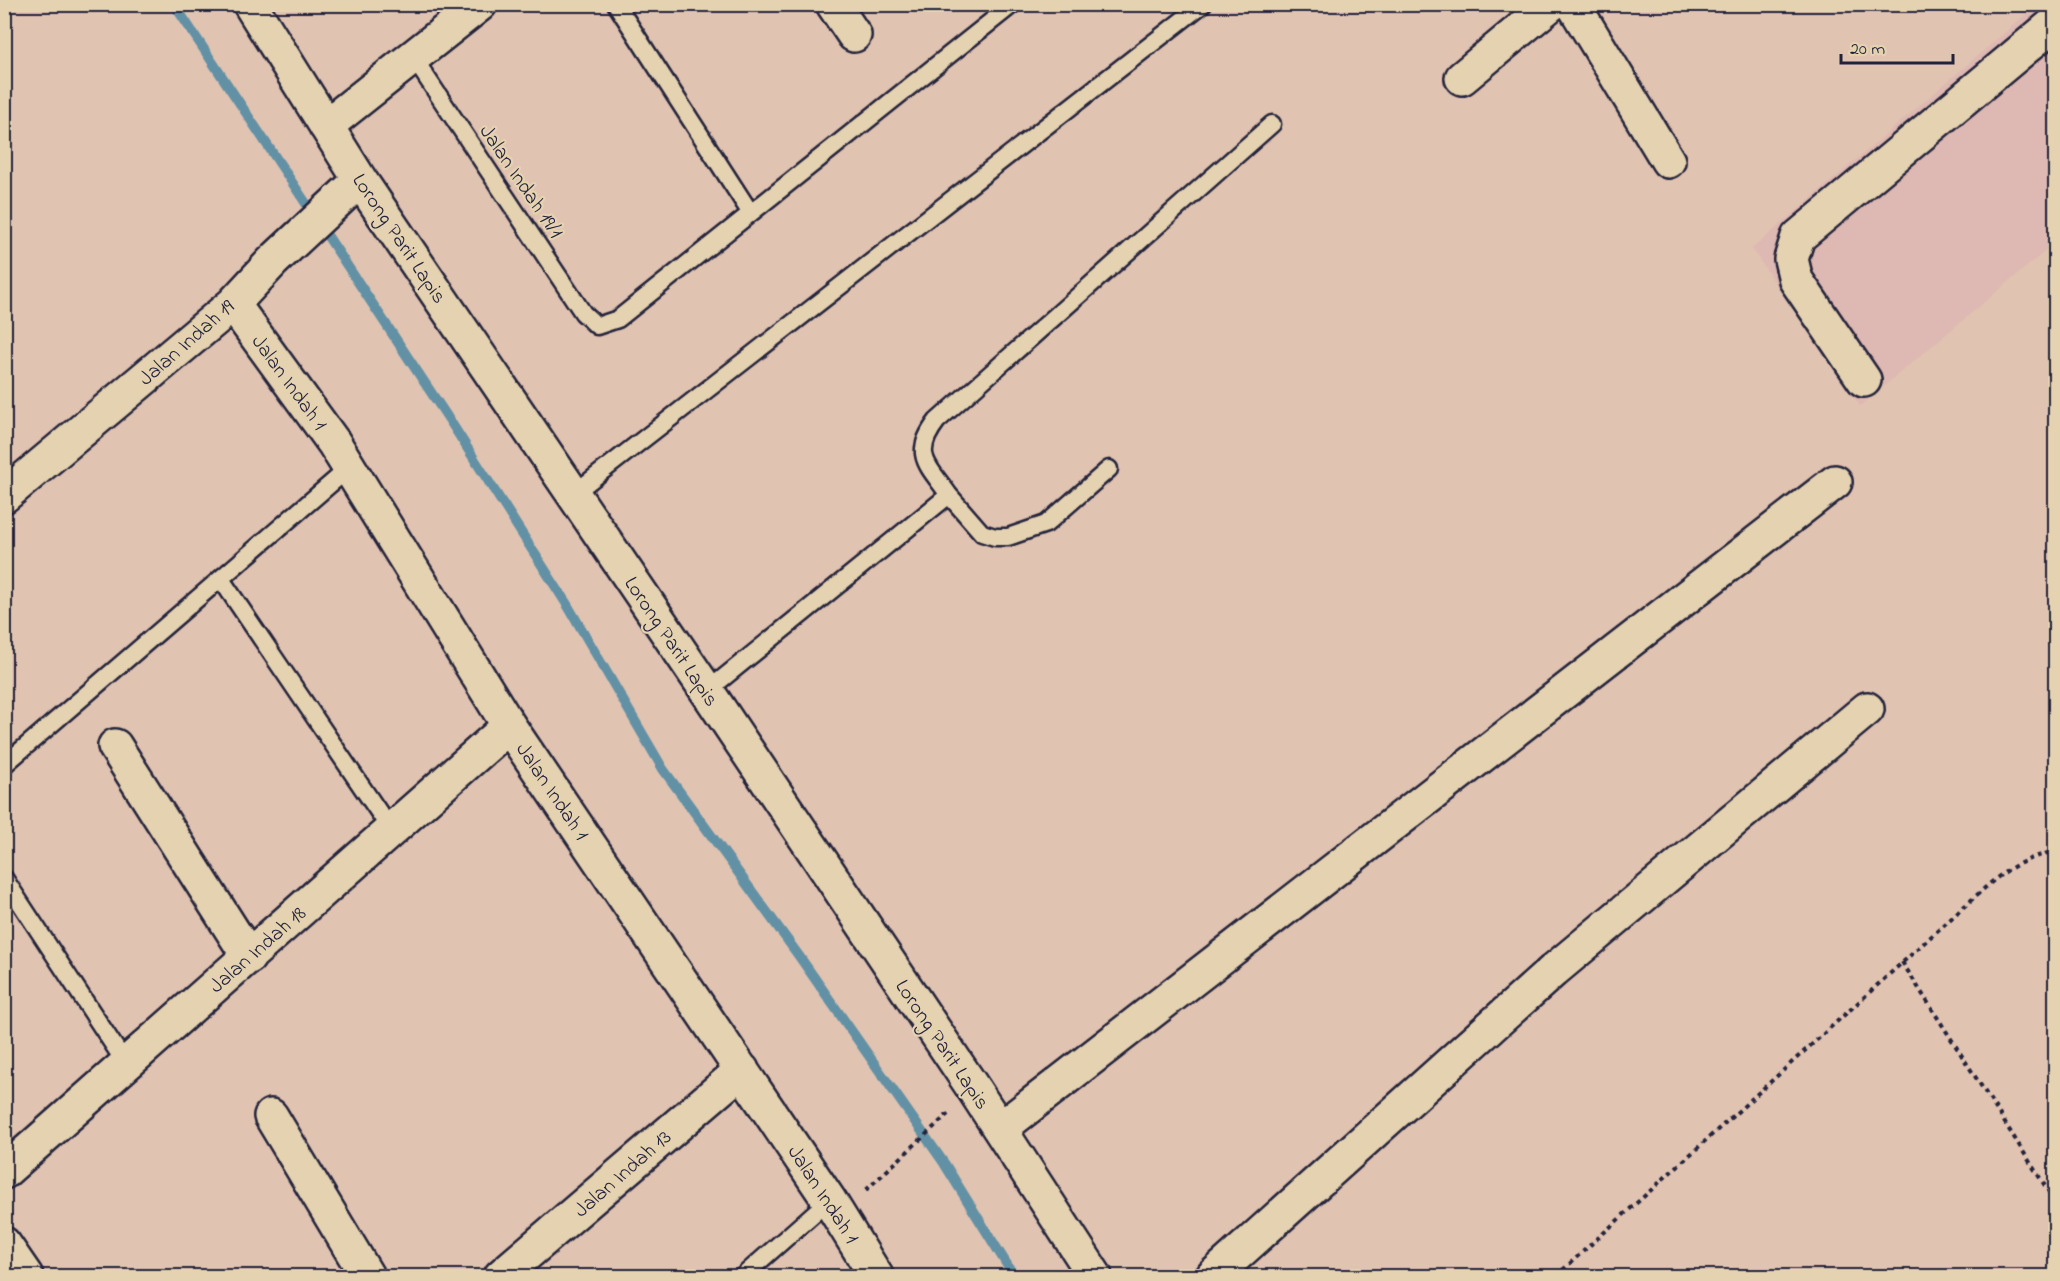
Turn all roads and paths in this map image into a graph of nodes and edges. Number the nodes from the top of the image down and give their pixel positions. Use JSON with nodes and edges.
{"nodes":[{"id":1,"x":250,"y":4,"type":"edge"},
{"id":2,"x":480,"y":4,"type":"edge"},
{"id":3,"x":616,"y":4,"type":"edge"},
{"id":4,"x":833,"y":4,"type":"edge"},
{"id":5,"x":1013,"y":4,"type":"edge"},
{"id":6,"x":1203,"y":4,"type":"edge"},
{"id":7,"x":1551,"y":4,"type":"edge"},
{"id":8,"x":1573,"y":4,"type":"edge"},
{"id":9,"x":2055,"y":22,"type":"edge"},
{"id":10,"x":854,"y":36,"type":"dead end"},
{"id":11,"x":413,"y":57,"type":"junction"},
{"id":12,"x":1462,"y":78,"type":"dead end"},
{"id":13,"x":1272,"y":124,"type":"dead end"},
{"id":14,"x":326,"y":126,"type":"junction"},
{"id":15,"x":1668,"y":161,"type":"dead end"},
{"id":16,"x":360,"y":180,"type":"junction"},
{"id":17,"x":750,"y":212,"type":"junction"},
{"id":18,"x":233,"y":303,"type":"junction"},
{"id":19,"x":1864,"y":380,"type":"dead end"},
{"id":20,"x":349,"y":468,"type":"junction"},
{"id":21,"x":1109,"y":469,"type":"dead end"},
{"id":22,"x":1834,"y":482,"type":"dead end"},
{"id":23,"x":573,"y":494,"type":"junction"},
{"id":24,"x":948,"y":495,"type":"junction"},
{"id":25,"x":4,"y":496,"type":"edge"},
{"id":26,"x":221,"y":579,"type":"junction"},
{"id":27,"x":707,"y":691,"type":"junction"},
{"id":28,"x":1867,"y":709,"type":"dead end"},
{"id":29,"x":509,"y":726,"type":"junction"},
{"id":30,"x":115,"y":746,"type":"dead end"},
{"id":31,"x":4,"y":765,"type":"edge"},
{"id":32,"x":392,"y":830,"type":"junction"},
{"id":33,"x":2055,"y":850,"type":"edge"},
{"id":34,"x":4,"y":878,"type":"edge"},
{"id":35,"x":249,"y":957,"type":"junction"},
{"id":36,"x":1902,"y":963,"type":"junction"},
{"id":37,"x":126,"y":1064,"type":"junction"},
{"id":38,"x":742,"y":1070,"type":"junction"},
{"id":39,"x":271,"y":1116,"type":"dead end"},
{"id":40,"x":936,"y":1125,"type":"dead end"},
{"id":41,"x":1000,"y":1129,"type":"junction"},
{"id":42,"x":4,"y":1172,"type":"edge"},
{"id":43,"x":2055,"y":1203,"type":"edge"},
{"id":44,"x":833,"y":1207,"type":"junction"},
{"id":45,"x":4,"y":1244,"type":"edge"},
{"id":46,"x":26,"y":1276,"type":"edge"},
{"id":47,"x":367,"y":1276,"type":"edge"},
{"id":48,"x":501,"y":1276,"type":"edge"},
{"id":49,"x":743,"y":1276,"type":"edge"},
{"id":50,"x":876,"y":1276,"type":"edge"},
{"id":51,"x":1095,"y":1276,"type":"edge"},
{"id":52,"x":1213,"y":1276,"type":"edge"},
{"id":53,"x":1556,"y":1276,"type":"edge"}],
"edges":[{"from":1,"to":14,"type":"street","name":"Lorong Parit Lapis"},
{"from":2,"to":11,"type":"street"},
{"from":3,"to":17,"type":"lane"},
{"from":4,"to":10,"type":"street"},
{"from":5,"to":17,"type":"lane"},
{"from":6,"to":23,"type":"lane"},
{"from":7,"to":12,"type":"street"},
{"from":8,"to":15,"type":"street"},
{"from":9,"to":19,"type":"street"},
{"from":11,"to":14,"type":"street"},
{"from":11,"to":17,"type":"lane","name":"Jalan Indah 19/1"},
{"from":13,"to":24,"type":"lane"},
{"from":14,"to":16,"type":"street","name":"Lorong Parit Lapis"},
{"from":16,"to":18,"type":"street","name":"Jalan Indah 19"},
{"from":16,"to":23,"type":"street","name":"Lorong Parit Lapis"},
{"from":18,"to":20,"type":"street","name":"Jalan Indah 1"},
{"from":18,"to":25,"type":"street","name":"Jalan Indah 19"},
{"from":20,"to":26,"type":"lane"},
{"from":20,"to":29,"type":"street","name":"Jalan Indah 1"},
{"from":21,"to":24,"type":"lane"},
{"from":22,"to":41,"type":"street"},
{"from":23,"to":27,"type":"street","name":"Lorong Parit Lapis"},
{"from":24,"to":27,"type":"lane"},
{"from":26,"to":31,"type":"lane"},
{"from":26,"to":32,"type":"lane"},
{"from":27,"to":41,"type":"street","name":"Lorong Parit Lapis"},
{"from":28,"to":52,"type":"street"},
{"from":29,"to":32,"type":"street","name":"Jalan Indah 18"},
{"from":29,"to":38,"type":"street","name":"Jalan Indah 1"},
{"from":30,"to":35,"type":"street"},
{"from":32,"to":35,"type":"street","name":"Jalan Indah 18"},
{"from":33,"to":36,"type":"path"},
{"from":34,"to":37,"type":"lane"},
{"from":35,"to":37,"type":"street","name":"Jalan Indah 18"},
{"from":36,"to":43,"type":"path"},
{"from":36,"to":53,"type":"path"},
{"from":37,"to":42,"type":"street","name":"Jalan Indah 18"},
{"from":38,"to":44,"type":"street","name":"Jalan Indah 1"},
{"from":38,"to":48,"type":"street","name":"Jalan Indah 13"},
{"from":39,"to":47,"type":"street"},
{"from":40,"to":44,"type":"path"},
{"from":41,"to":51,"type":"street","name":"Lorong Parit Lapis"},
{"from":44,"to":49,"type":"lane"},
{"from":44,"to":50,"type":"street","name":"Jalan Indah 1"},
{"from":45,"to":46,"type":"street"}]}
